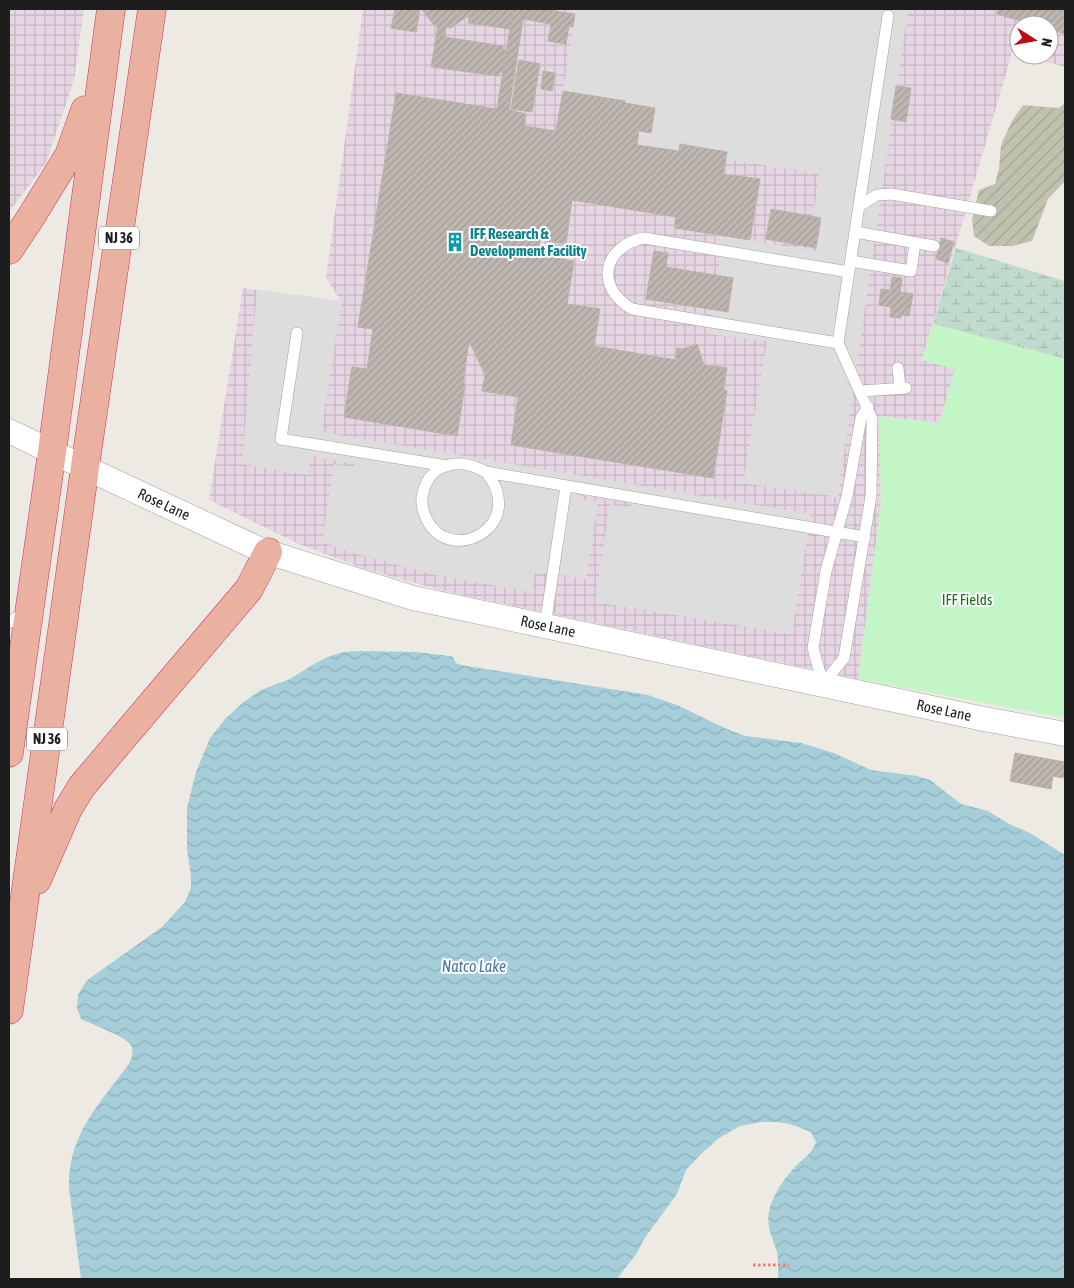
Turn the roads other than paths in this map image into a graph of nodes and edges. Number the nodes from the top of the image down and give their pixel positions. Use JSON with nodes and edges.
{"nodes":[{"id":1,"x":111,"y":9,"type":"edge"},
{"id":2,"x":152,"y":9,"type":"edge"},
{"id":3,"x":888,"y":16,"type":"dead end"},
{"id":4,"x":102,"y":64,"type":"junction"},
{"id":5,"x":859,"y":206,"type":"junction"},
{"id":6,"x":991,"y":211,"type":"dead end"},
{"id":7,"x":855,"y":232,"type":"junction"},
{"id":8,"x":915,"y":242,"type":"junction"},
{"id":9,"x":934,"y":246,"type":"dead end"},
{"id":10,"x":9,"y":250,"type":"edge"},
{"id":11,"x":850,"y":266,"type":"junction"},
{"id":12,"x":297,"y":333,"type":"dead end"},
{"id":13,"x":838,"y":343,"type":"junction"},
{"id":14,"x":898,"y":368,"type":"dead end"},
{"id":15,"x":860,"y":391,"type":"junction"},
{"id":16,"x":868,"y":407,"type":"junction"},
{"id":17,"x":9,"y":430,"type":"edge"},
{"id":18,"x":52,"y":452,"type":"junction"},
{"id":19,"x":447,"y":466,"type":"junction"},
{"id":20,"x":85,"y":467,"type":"junction"},
{"id":21,"x":486,"y":472,"type":"junction"},
{"id":22,"x":566,"y":486,"type":"junction"},
{"id":23,"x":837,"y":533,"type":"junction"},
{"id":24,"x":865,"y":537,"type":"junction"},
{"id":25,"x":268,"y":552,"type":"junction"},
{"id":26,"x":19,"y":615,"type":"edge"},
{"id":27,"x":545,"y":626,"type":"junction"},
{"id":28,"x":14,"y":675,"type":"edge"},
{"id":29,"x":823,"y":684,"type":"junction"},
{"id":30,"x":1065,"y":734,"type":"edge"},
{"id":31,"x":9,"y":753,"type":"edge"},
{"id":32,"x":23,"y":911,"type":"junction"},
{"id":33,"x":9,"y":1010,"type":"edge"}],
"edges":[{"from":1,"to":4,"type":"highway","number":"NJ 36"},
{"from":2,"to":20,"type":"highway","number":"NJ 36"},
{"from":3,"to":5,"type":"lane"},
{"from":4,"to":10,"type":"highway"},
{"from":4,"to":18,"type":"highway","number":"NJ 36"},
{"from":5,"to":6,"type":"lane"},
{"from":5,"to":7,"type":"lane"},
{"from":7,"to":8,"type":"lane"},
{"from":7,"to":11,"type":"lane"},
{"from":8,"to":9,"type":"lane"},
{"from":8,"to":11,"type":"lane"},
{"from":11,"to":13,"type":"lane"},
{"from":11,"to":13,"type":"lane"},
{"from":12,"to":19,"type":"lane"},
{"from":13,"to":15,"type":"lane"},
{"from":14,"to":15,"type":"lane"},
{"from":15,"to":16,"type":"lane"},
{"from":16,"to":23,"type":"lane"},
{"from":16,"to":24,"type":"lane"},
{"from":17,"to":18,"type":"street","name":"Rose Lane"},
{"from":18,"to":20,"type":"street","name":"Rose Lane"},
{"from":18,"to":26,"type":"highway","number":"NJ 36"},
{"from":19,"to":21,"type":"lane"},
{"from":19,"to":21,"type":"lane"},
{"from":20,"to":25,"type":"street","name":"Rose Lane"},
{"from":20,"to":32,"type":"highway","number":"NJ 36"},
{"from":21,"to":22,"type":"lane"},
{"from":22,"to":23,"type":"lane"},
{"from":22,"to":27,"type":"lane"},
{"from":23,"to":24,"type":"lane"},
{"from":23,"to":29,"type":"lane"},
{"from":24,"to":29,"type":"lane"},
{"from":25,"to":27,"type":"street","name":"Rose Lane"},
{"from":25,"to":32,"type":"highway"},
{"from":26,"to":28,"type":"highway","number":"NJ 36"},
{"from":27,"to":29,"type":"street","name":"Rose Lane"},
{"from":28,"to":31,"type":"highway","number":"NJ 36"},
{"from":29,"to":30,"type":"street","name":"Rose Lane"},
{"from":32,"to":33,"type":"highway","number":"NJ 36"}]}
